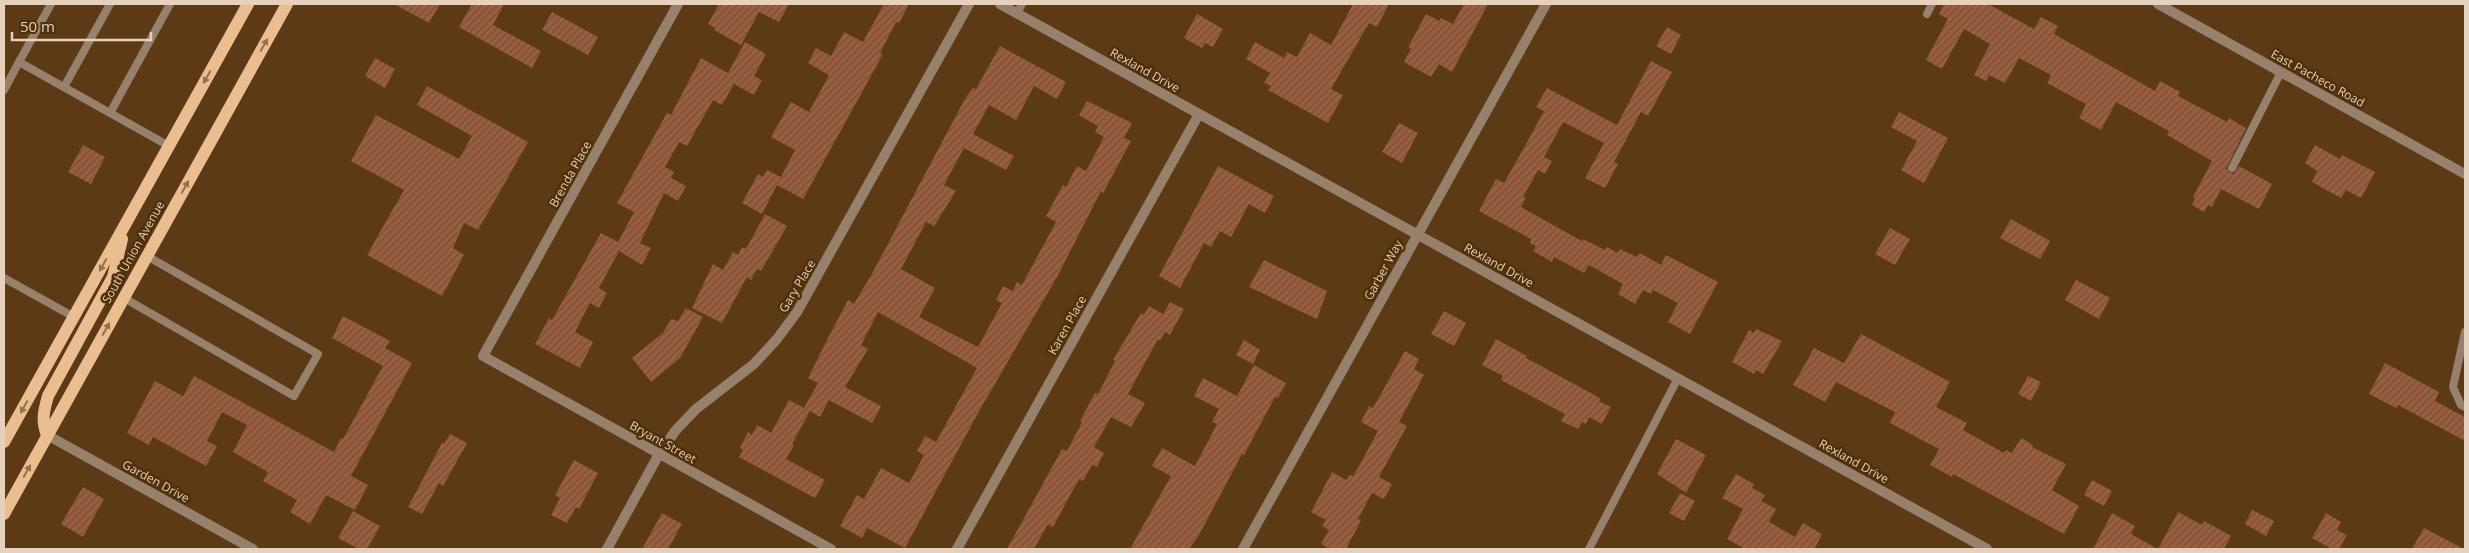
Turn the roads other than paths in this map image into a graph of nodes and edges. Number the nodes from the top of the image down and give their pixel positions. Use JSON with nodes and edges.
{"nodes":[{"id":1,"x":51,"y":4,"type":"edge"},
{"id":2,"x":110,"y":4,"type":"edge"},
{"id":3,"x":170,"y":4,"type":"edge"},
{"id":4,"x":248,"y":4,"type":"edge"},
{"id":5,"x":287,"y":4,"type":"edge"},
{"id":6,"x":678,"y":4,"type":"edge"},
{"id":7,"x":969,"y":4,"type":"edge"},
{"id":8,"x":1000,"y":4,"type":"edge"},
{"id":9,"x":1546,"y":4,"type":"edge"},
{"id":10,"x":1932,"y":4,"type":"edge"},
{"id":11,"x":2158,"y":4,"type":"edge"},
{"id":12,"x":1020,"y":9,"type":"edge"},
{"id":13,"x":1927,"y":14,"type":"dead end"},
{"id":14,"x":19,"y":62,"type":"junction"},
{"id":15,"x":2281,"y":72,"type":"junction"},
{"id":16,"x":64,"y":87,"type":"junction"},
{"id":17,"x":4,"y":90,"type":"edge"},
{"id":18,"x":110,"y":113,"type":"junction"},
{"id":19,"x":1199,"y":114,"type":"junction"},
{"id":20,"x":169,"y":146,"type":"junction"},
{"id":21,"x":2232,"y":168,"type":"dead end"},
{"id":22,"x":2465,"y":174,"type":"edge"},
{"id":23,"x":125,"y":224,"type":"junction"},
{"id":24,"x":1418,"y":234,"type":"junction"},
{"id":25,"x":147,"y":256,"type":"junction"},
{"id":26,"x":4,"y":278,"type":"edge"},
{"id":27,"x":124,"y":298,"type":"junction"},
{"id":28,"x":74,"y":317,"type":"junction"},
{"id":29,"x":2465,"y":332,"type":"edge"},
{"id":30,"x":483,"y":356,"type":"joint"},
{"id":31,"x":1678,"y":378,"type":"junction"},
{"id":32,"x":2465,"y":407,"type":"edge"},
{"id":33,"x":47,"y":435,"type":"junction"},
{"id":34,"x":4,"y":442,"type":"edge"},
{"id":35,"x":659,"y":454,"type":"junction"},
{"id":36,"x":4,"y":514,"type":"edge"},
{"id":37,"x":253,"y":549,"type":"edge"},
{"id":38,"x":607,"y":549,"type":"edge"},
{"id":39,"x":831,"y":549,"type":"edge"},
{"id":40,"x":957,"y":549,"type":"edge"},
{"id":41,"x":1243,"y":549,"type":"edge"},
{"id":42,"x":1588,"y":549,"type":"edge"},
{"id":43,"x":1987,"y":549,"type":"edge"}],
"edges":[{"from":1,"to":14,"type":"lane"},
{"from":2,"to":16,"type":"lane"},
{"from":3,"to":18,"type":"lane"},
{"from":4,"to":20,"type":"main road","name":"South Union Avenue","one_way":true},
{"from":25,"to":5,"type":"main road","name":"South Union Avenue","one_way":true},
{"from":6,"to":30,"type":"street","name":"Brenda Place"},
{"from":7,"to":35,"type":"street","name":"Gary Place"},
{"from":8,"to":12,"type":"street","name":"Rexland Drive"},
{"from":9,"to":24,"type":"street","name":"Garber Way"},
{"from":10,"to":13,"type":"lane"},
{"from":11,"to":15,"type":"street","name":"East Pacheco Road"},
{"from":12,"to":19,"type":"street","name":"Rexland Drive"},
{"from":14,"to":16,"type":"lane"},
{"from":14,"to":17,"type":"lane"},
{"from":15,"to":21,"type":"lane"},
{"from":15,"to":22,"type":"street","name":"East Pacheco Road"},
{"from":16,"to":18,"type":"lane"},
{"from":18,"to":20,"type":"lane"},
{"from":19,"to":24,"type":"street","name":"Rexland Drive"},
{"from":19,"to":40,"type":"street","name":"Karen Place"},
{"from":20,"to":23,"type":"main road","name":"South Union Avenue"},
{"from":23,"to":28,"type":"main road","name":"South Union Avenue","one_way":true},
{"from":23,"to":33,"type":"main road"},
{"from":24,"to":31,"type":"street","name":"Rexland Drive"},
{"from":24,"to":41,"type":"street","name":"Garber Way"},
{"from":25,"to":27,"type":"main road","name":"South Union Avenue"},
{"from":25,"to":27,"type":"lane"},
{"from":26,"to":28,"type":"lane"},
{"from":33,"to":27,"type":"main road","name":"South Union Avenue","one_way":true},
{"from":28,"to":34,"type":"main road","name":"South Union Avenue","one_way":true},
{"from":29,"to":32,"type":"lane"},
{"from":30,"to":35,"type":"street","name":"Bryant Street"},
{"from":31,"to":42,"type":"lane"},
{"from":31,"to":43,"type":"street","name":"Rexland Drive"},
{"from":36,"to":33,"type":"main road","name":"South Union Avenue","one_way":true},
{"from":33,"to":37,"type":"street","name":"Garden Drive"},
{"from":35,"to":38,"type":"street","name":"Gary Place"},
{"from":35,"to":39,"type":"street","name":"Bryant Street"}]}
